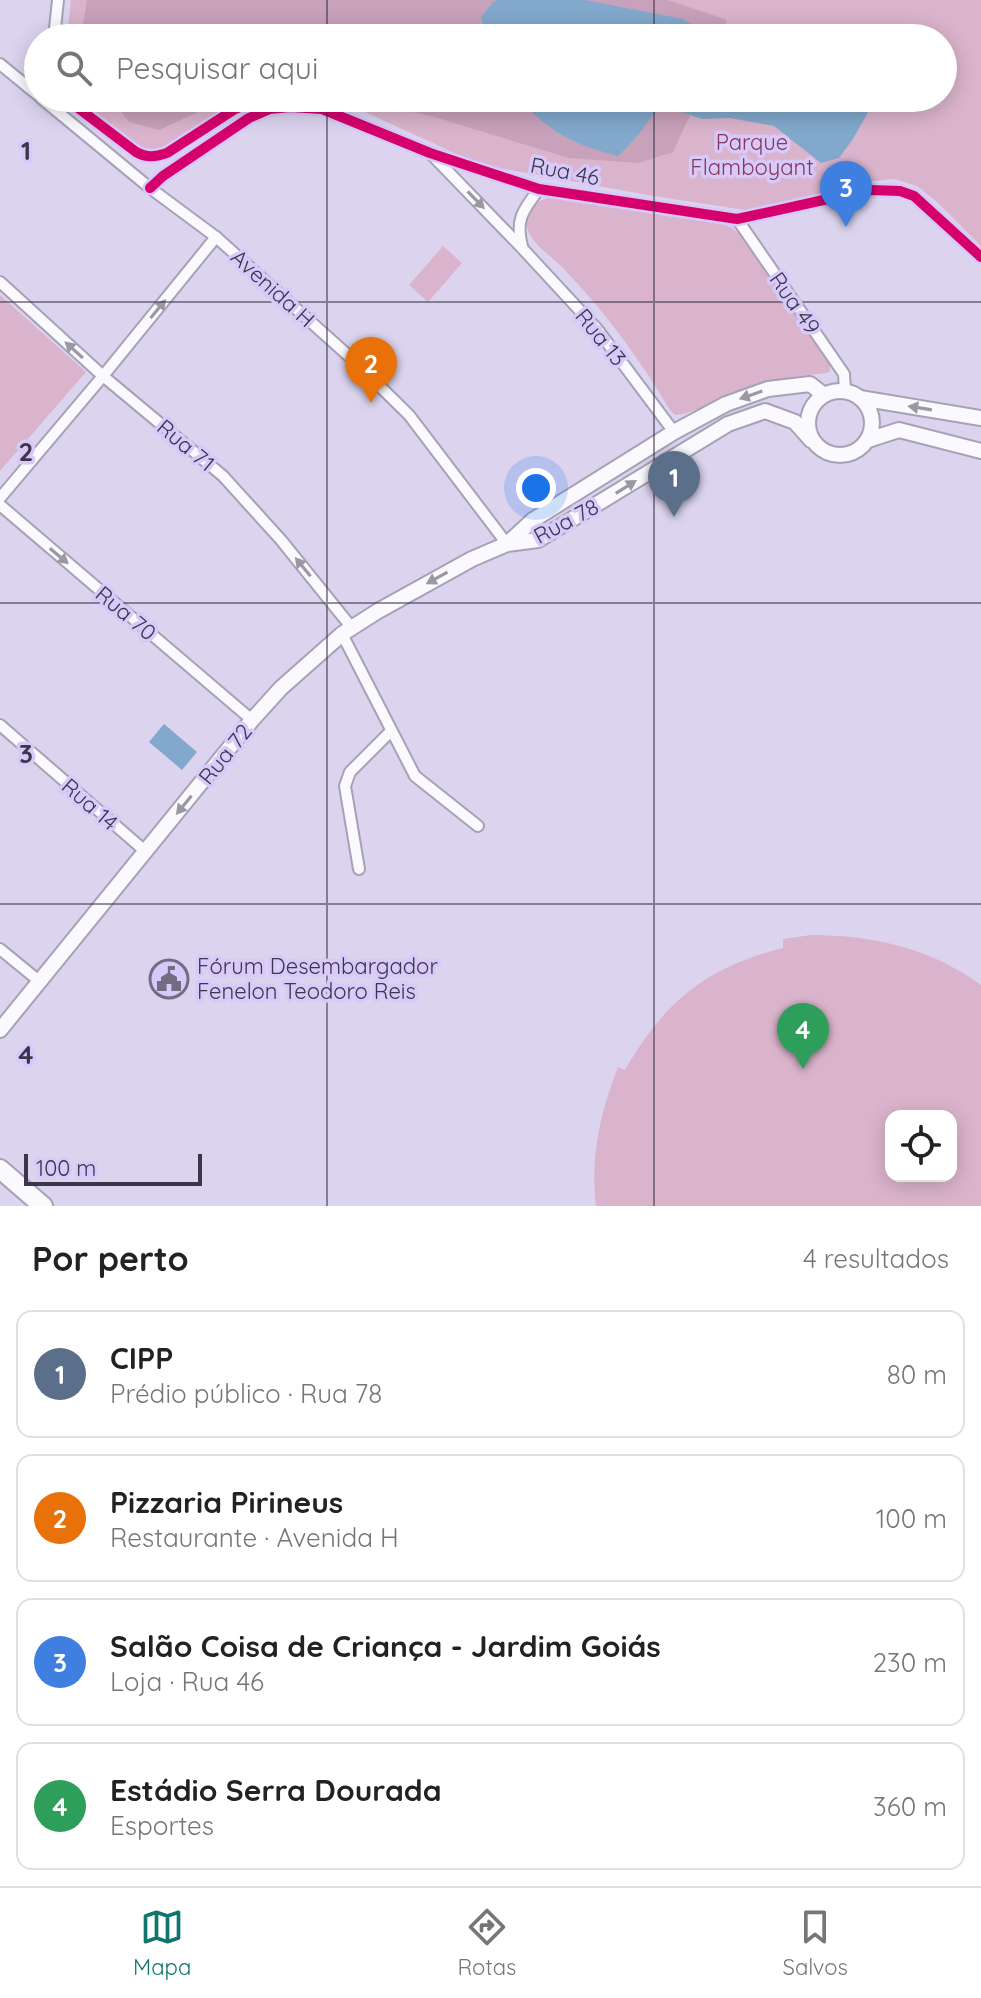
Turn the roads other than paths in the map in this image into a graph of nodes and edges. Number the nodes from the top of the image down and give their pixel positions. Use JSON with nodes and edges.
{"nodes":[{"id":1,"x":58,"y":0,"type":"edge"},
{"id":2,"x":55,"y":24,"type":"edge"},
{"id":3,"x":0,"y":64,"type":"edge"},
{"id":4,"x":24,"y":84,"type":"edge"},
{"id":5,"x":58,"y":112,"type":"edge"},
{"id":6,"x":263,"y":112,"type":"edge"},
{"id":7,"x":329,"y":112,"type":"edge"},
{"id":8,"x":430,"y":153,"type":"junction"},
{"id":9,"x":150,"y":188,"type":"junction"},
{"id":10,"x":539,"y":189,"type":"junction"},
{"id":11,"x":737,"y":219,"type":"junction"},
{"id":12,"x":216,"y":237,"type":"junction"},
{"id":13,"x":522,"y":248,"type":"junction"},
{"id":14,"x":981,"y":257,"type":"edge"},
{"id":15,"x":0,"y":282,"type":"edge"},
{"id":16,"x":103,"y":376,"type":"junction"},
{"id":17,"x":845,"y":391,"type":"junction"},
{"id":18,"x":824,"y":395,"type":"junction"},
{"id":19,"x":860,"y":398,"type":"junction"},
{"id":20,"x":981,"y":418,"type":"edge"},
{"id":21,"x":674,"y":432,"type":"junction"},
{"id":22,"x":811,"y":440,"type":"junction"},
{"id":23,"x":868,"y":440,"type":"junction"},
{"id":24,"x":981,"y":451,"type":"edge"},
{"id":25,"x":0,"y":498,"type":"edge"},
{"id":26,"x":0,"y":505,"type":"edge"},
{"id":27,"x":507,"y":544,"type":"junction"},
{"id":28,"x":347,"y":631,"type":"junction"},
{"id":29,"x":252,"y":720,"type":"junction"},
{"id":30,"x":0,"y":725,"type":"edge"},
{"id":31,"x":391,"y":731,"type":"junction"},
{"id":32,"x":478,"y":826,"type":"dead end"},
{"id":33,"x":145,"y":851,"type":"junction"},
{"id":34,"x":359,"y":869,"type":"dead end"},
{"id":35,"x":0,"y":949,"type":"edge"},
{"id":36,"x":39,"y":981,"type":"junction"},
{"id":37,"x":0,"y":1030,"type":"edge"},
{"id":38,"x":0,"y":1169,"type":"edge"},
{"id":39,"x":43,"y":1206,"type":"edge"}],
"edges":[{"from":1,"to":2,"type":"street"},
{"from":3,"to":4,"type":"street","name":"Avenida H"},
{"from":5,"to":9,"type":"street","name":"Avenida H"},
{"from":6,"to":9,"type":"street","name":"Rua 46"},
{"from":7,"to":8,"type":"street","name":"Rua 46"},
{"from":8,"to":10,"type":"street","name":"Rua 46"},
{"from":8,"to":13,"type":"street","name":"Rua 13","one_way":true},
{"from":9,"to":12,"type":"street","name":"Avenida H"},
{"from":10,"to":11,"type":"street","name":"Rua 46"},
{"from":10,"to":13,"type":"street"},
{"from":11,"to":14,"type":"street","name":"Rua 46"},
{"from":11,"to":17,"type":"street","name":"Rua 49"},
{"from":16,"to":12,"type":"street","one_way":true},
{"from":12,"to":27,"type":"street","name":"Avenida H"},
{"from":13,"to":21,"type":"street","name":"Rua 13"},
{"from":16,"to":15,"type":"street","name":"Rua 71","one_way":true},
{"from":16,"to":25,"type":"street"},
{"from":28,"to":16,"type":"street","name":"Rua 71","one_way":true},
{"from":17,"to":18,"type":"main road"},
{"from":17,"to":19,"type":"main road"},
{"from":18,"to":21,"type":"main road","name":"Rua 78","one_way":true},
{"from":18,"to":22,"type":"main road"},
{"from":20,"to":19,"type":"main road","one_way":true},
{"from":19,"to":23,"type":"main road"},
{"from":21,"to":27,"type":"main road","name":"Rua 78"},
{"from":22,"to":23,"type":"main road"},
{"from":27,"to":22,"type":"main road","name":"Rua 78","one_way":true},
{"from":23,"to":24,"type":"main road"},
{"from":26,"to":29,"type":"street","name":"Rua 70","one_way":true},
{"from":27,"to":28,"type":"main road","name":"Rua 72","one_way":true},
{"from":28,"to":29,"type":"main road","name":"Rua 72"},
{"from":28,"to":31,"type":"street","name":"Rua 71"},
{"from":29,"to":33,"type":"main road","name":"Rua 72","one_way":true},
{"from":30,"to":33,"type":"street","name":"Rua 14"},
{"from":31,"to":32,"type":"street","name":"Rua 71"},
{"from":31,"to":34,"type":"street"},
{"from":33,"to":36,"type":"main road","name":"Rua 72"},
{"from":35,"to":36,"type":"street"},
{"from":36,"to":37,"type":"main road","name":"Rua 72"},
{"from":38,"to":39,"type":"highway"}]}
